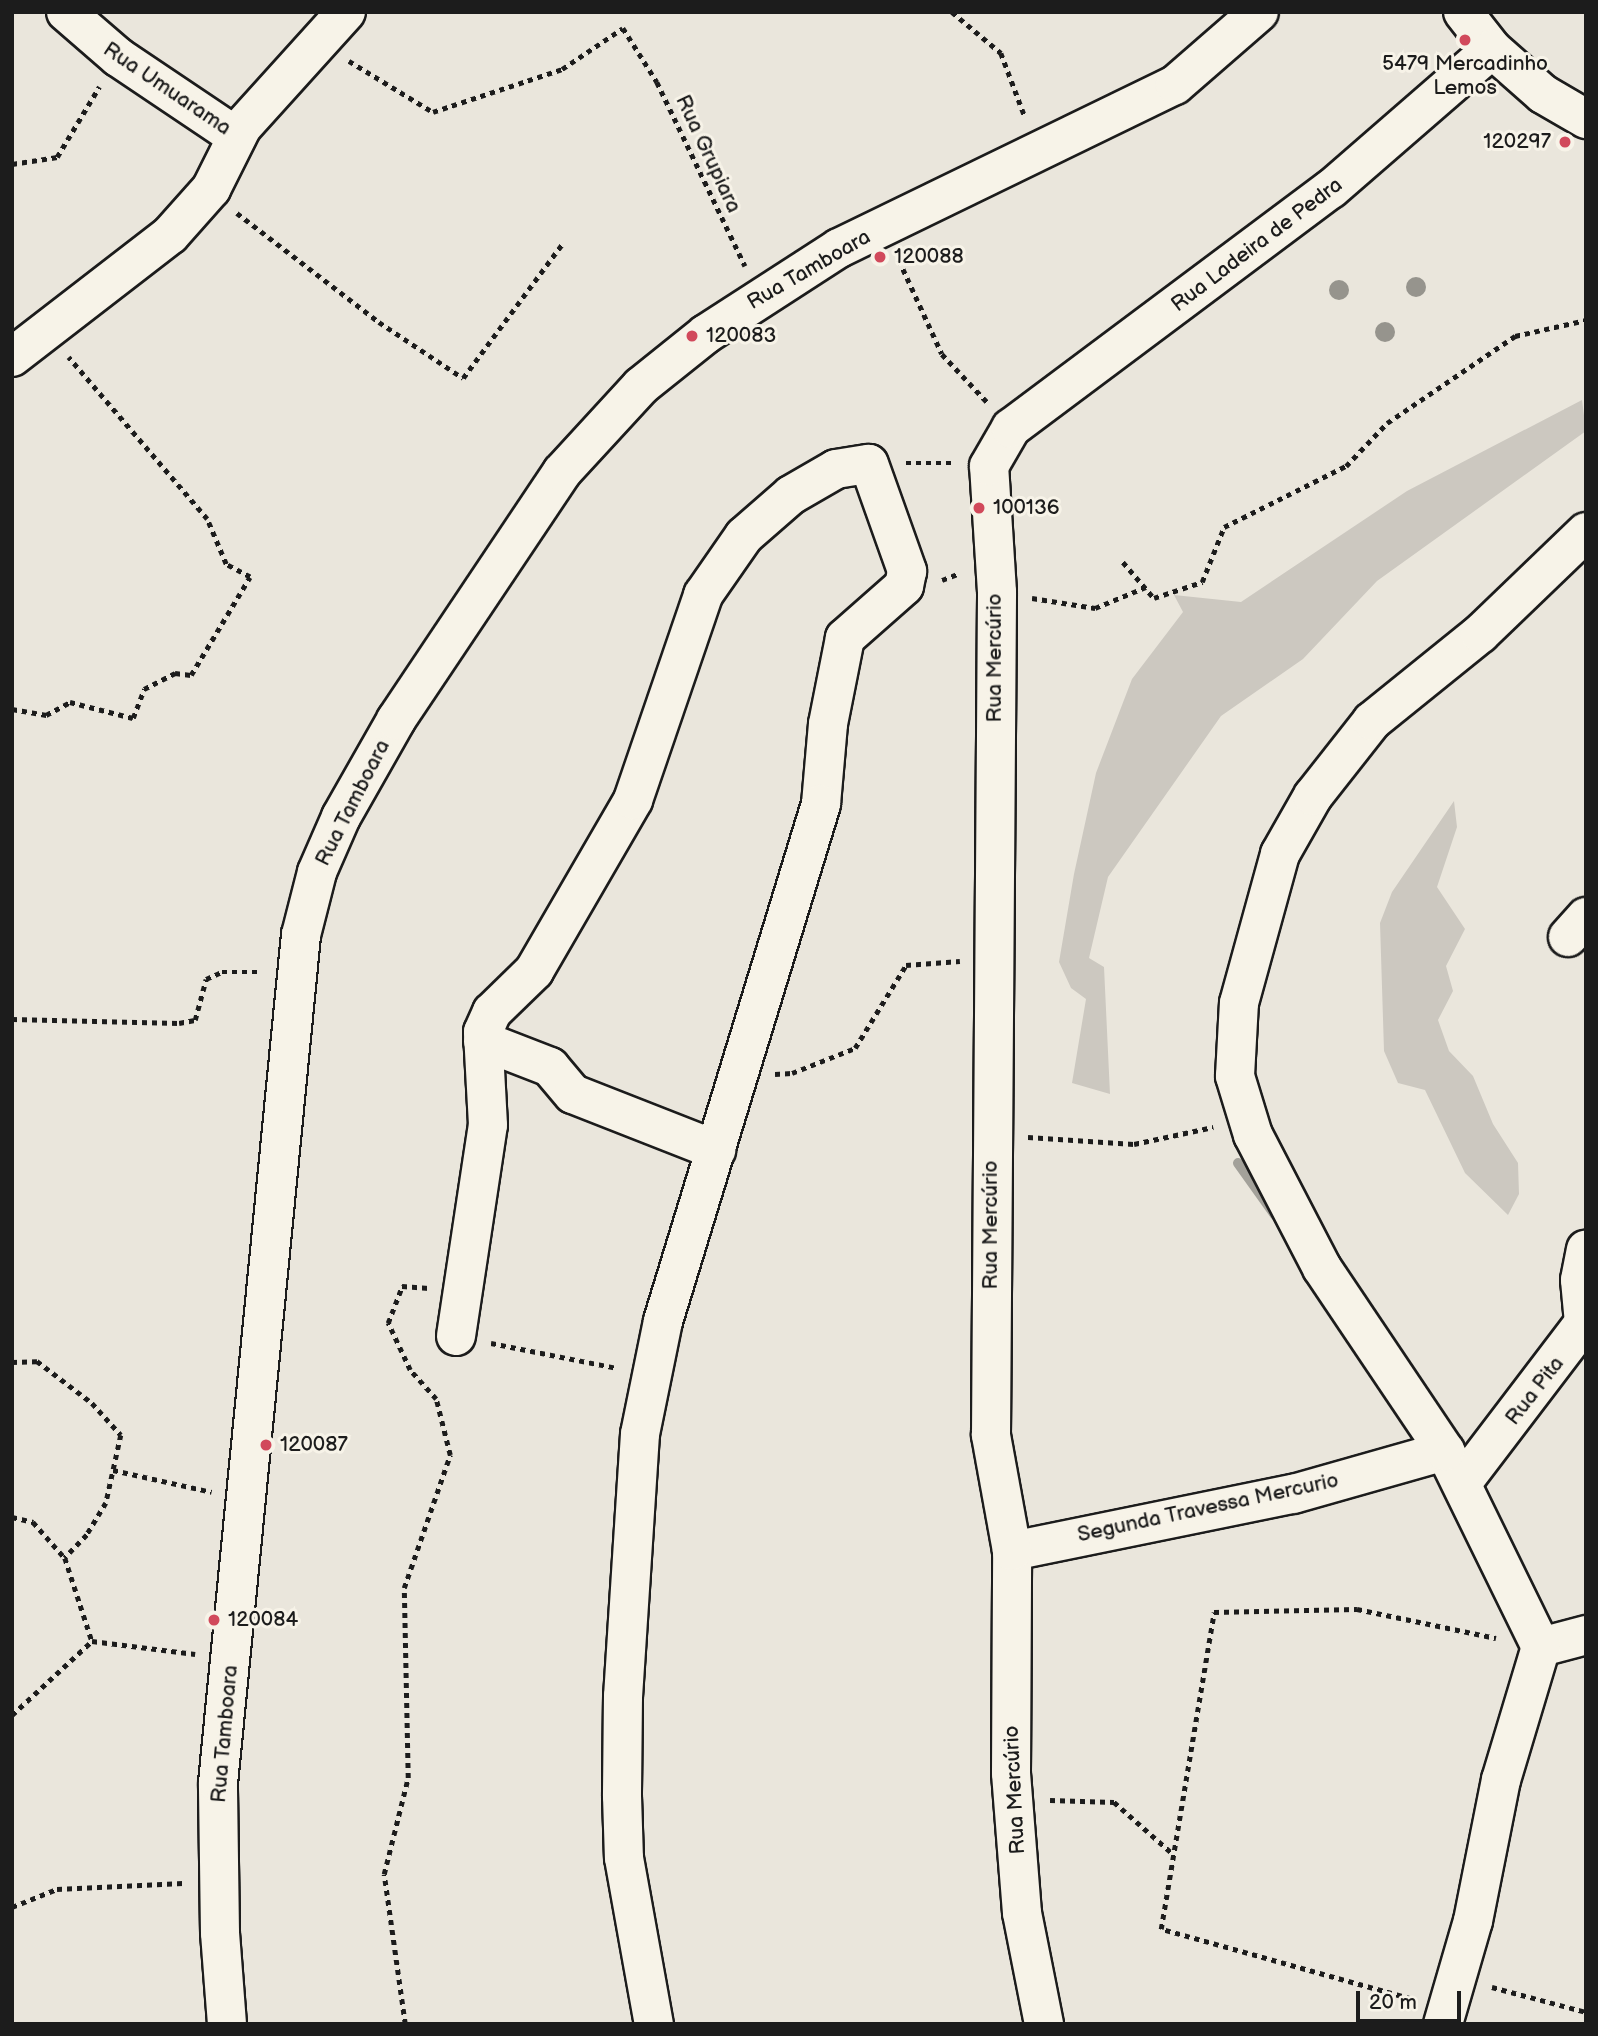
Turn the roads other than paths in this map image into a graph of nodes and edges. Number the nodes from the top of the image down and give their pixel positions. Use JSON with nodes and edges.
{"nodes":[{"id":1,"x":66,"y":12,"type":"edge"},
{"id":2,"x":346,"y":12,"type":"edge"},
{"id":3,"x":1259,"y":12,"type":"edge"},
{"id":4,"x":1463,"y":12,"type":"edge"},
{"id":5,"x":1492,"y":49,"type":"junction"},
{"id":6,"x":1586,"y":119,"type":"edge"},
{"id":7,"x":237,"y":137,"type":"junction"},
{"id":8,"x":12,"y":357,"type":"edge"},
{"id":9,"x":989,"y":466,"type":"joint"},
{"id":10,"x":1586,"y":532,"type":"edge"},
{"id":11,"x":483,"y":1041,"type":"junction"},
{"id":12,"x":716,"y":1150,"type":"junction"},
{"id":13,"x":1586,"y":1250,"type":"edge"},
{"id":14,"x":456,"y":1336,"type":"road end"},
{"id":15,"x":1453,"y":1467,"type":"junction"},
{"id":16,"x":1012,"y":1551,"type":"junction"},
{"id":17,"x":1586,"y":1635,"type":"edge"},
{"id":18,"x":1541,"y":1647,"type":"junction"},
{"id":19,"x":1449,"y":2003,"type":"edge"},
{"id":20,"x":227,"y":2024,"type":"edge"},
{"id":21,"x":654,"y":2024,"type":"edge"},
{"id":22,"x":1044,"y":2024,"type":"edge"}],
"edges":[{"from":1,"to":7,"type":"street","name":"Rua Umuarama"},
{"from":2,"to":7,"type":"street"},
{"from":3,"to":20,"type":"street","name":"Rua Tamboara"},
{"from":4,"to":5,"type":"street"},
{"from":5,"to":6,"type":"street"},
{"from":5,"to":9,"type":"street","name":"Rua Ladeira de Pedra"},
{"from":7,"to":8,"type":"street"},
{"from":9,"to":16,"type":"street","name":"Rua Mercúrio"},
{"from":10,"to":15,"type":"street"},
{"from":11,"to":12,"type":"street"},
{"from":11,"to":12,"type":"street"},
{"from":11,"to":14,"type":"street"},
{"from":12,"to":21,"type":"street"},
{"from":13,"to":15,"type":"street","name":"Rua Pita"},
{"from":15,"to":16,"type":"street","name":"Segunda Travessa Mercurio"},
{"from":15,"to":18,"type":"street"},
{"from":16,"to":22,"type":"street","name":"Rua Mercúrio"},
{"from":17,"to":18,"type":"street"},
{"from":18,"to":19,"type":"street"}]}
